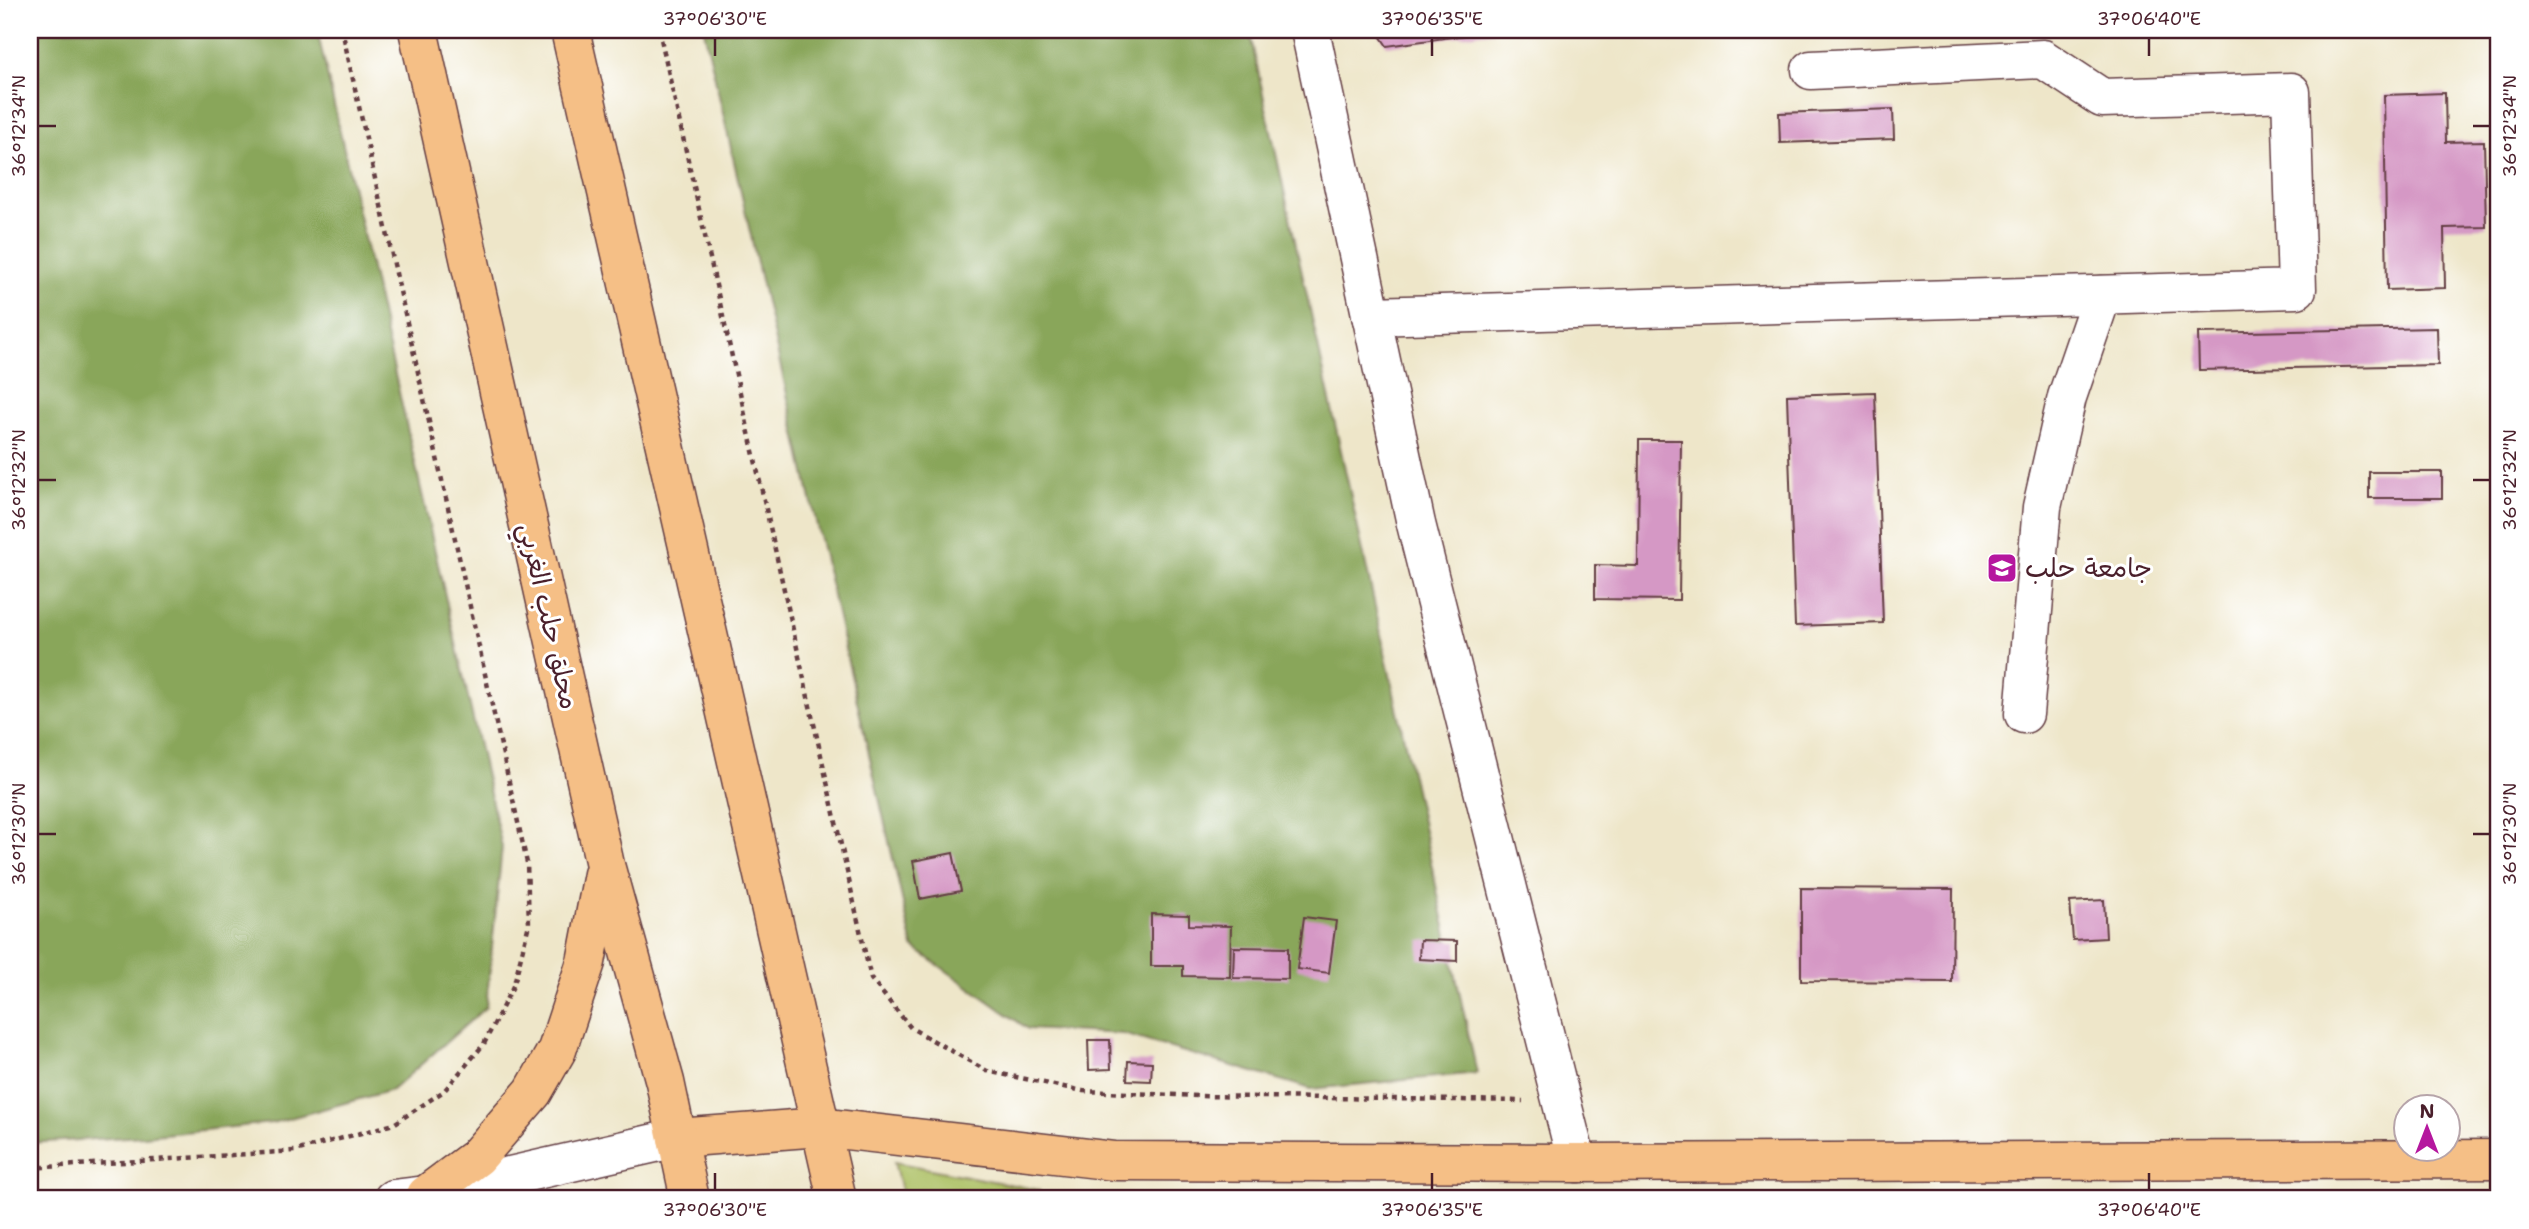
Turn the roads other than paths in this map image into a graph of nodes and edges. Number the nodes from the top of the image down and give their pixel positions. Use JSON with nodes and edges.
{"nodes":[{"id":1,"x":418,"y":30,"type":"edge"},
{"id":2,"x":570,"y":30,"type":"edge"},
{"id":3,"x":1310,"y":30,"type":"edge"},
{"id":4,"x":1811,"y":70,"type":"dead end"},
{"id":5,"x":2102,"y":295,"type":"junction"},
{"id":6,"x":1371,"y":316,"type":"junction"},
{"id":7,"x":2024,"y":714,"type":"dead end"},
{"id":8,"x":605,"y":865,"type":"junction"},
{"id":9,"x":820,"y":1127,"type":"junction"},
{"id":10,"x":677,"y":1138,"type":"junction"},
{"id":11,"x":2499,"y":1159,"type":"edge"},
{"id":12,"x":1577,"y":1163,"type":"junction"},
{"id":13,"x":409,"y":1197,"type":"edge"},
{"id":14,"x":690,"y":1199,"type":"edge"},
{"id":15,"x":837,"y":1199,"type":"edge"}],
"edges":[{"from":1,"to":8,"type":"main road","name":"محلق حلب الغربي"},
{"from":2,"to":9,"type":"main road"},
{"from":3,"to":6,"type":"street"},
{"from":4,"to":5,"type":"street"},
{"from":5,"to":6,"type":"street"},
{"from":5,"to":7,"type":"street"},
{"from":6,"to":12,"type":"street"},
{"from":8,"to":10,"type":"main road","name":"محلق حلب الغربي"},
{"from":8,"to":13,"type":"main road"},
{"from":9,"to":10,"type":"main road"},
{"from":9,"to":12,"type":"main road"},
{"from":9,"to":15,"type":"main road"},
{"from":10,"to":13,"type":"street"},
{"from":10,"to":14,"type":"main road","name":"محلق حلب الغربي"},
{"from":11,"to":12,"type":"main road"}]}
